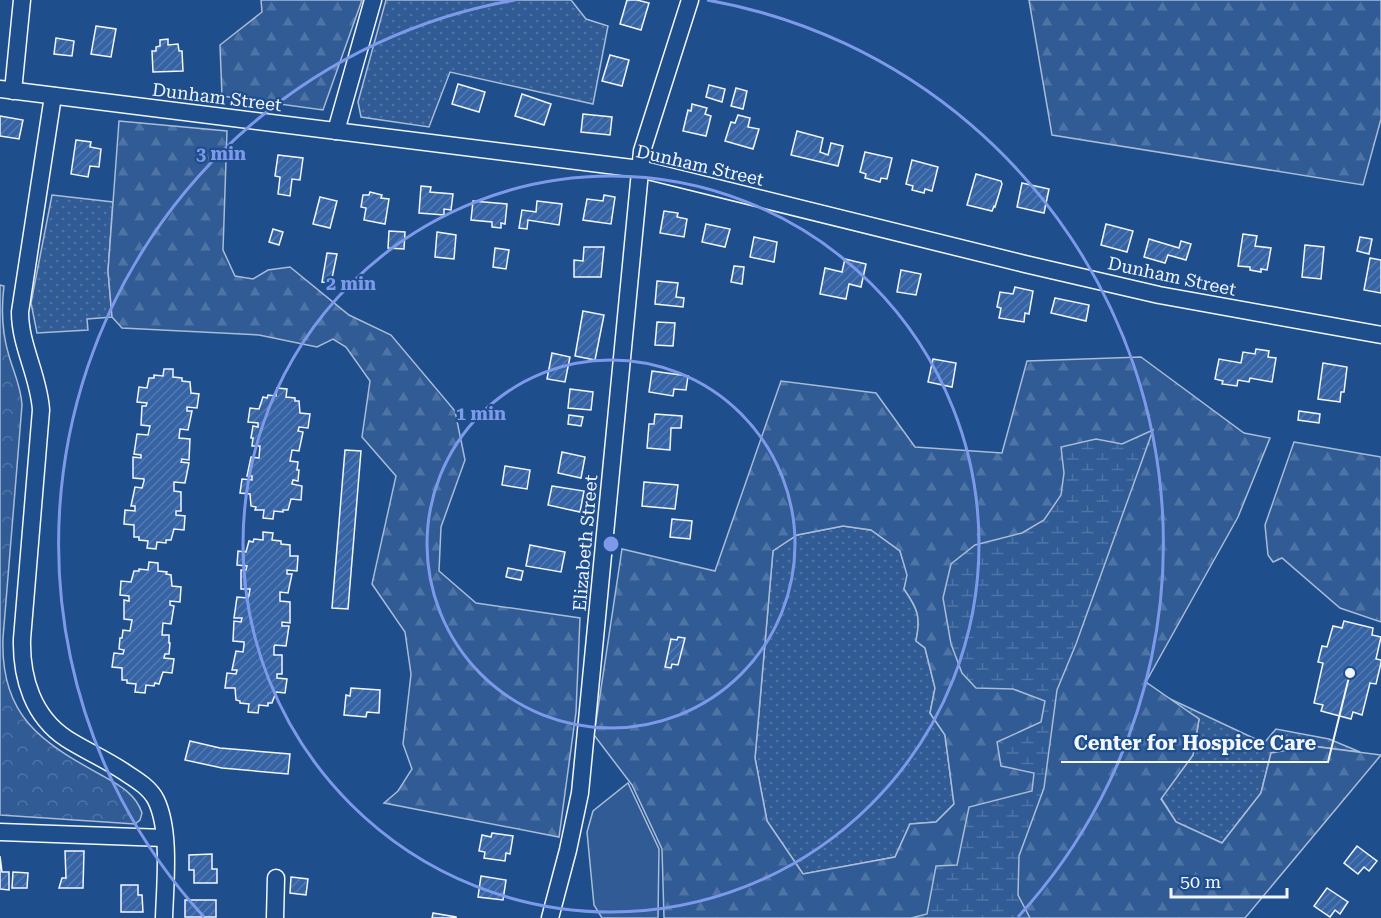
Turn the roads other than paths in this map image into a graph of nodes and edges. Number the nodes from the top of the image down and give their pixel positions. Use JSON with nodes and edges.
{"nodes":[{"id":1,"x":22,"y":0,"type":"edge"},
{"id":2,"x":374,"y":0,"type":"edge"},
{"id":3,"x":690,"y":0,"type":"edge"},
{"id":4,"x":6,"y":90,"type":"edge"},
{"id":5,"x":53,"y":96,"type":"junction"},
{"id":6,"x":336,"y":131,"type":"junction"},
{"id":7,"x":640,"y":170,"type":"junction"},
{"id":8,"x":1381,"y":335,"type":"edge"},
{"id":9,"x":0,"y":832,"type":"edge"},
{"id":10,"x":164,"y":838,"type":"junction"},
{"id":11,"x":276,"y":878,"type":"dead end"},
{"id":12,"x":164,"y":918,"type":"edge"},
{"id":13,"x":276,"y":918,"type":"edge"},
{"id":14,"x":550,"y":918,"type":"edge"}],
"edges":[{"from":1,"to":4,"type":"street"},
{"from":2,"to":6,"type":"street"},
{"from":3,"to":7,"type":"street","name":"Elizabeth Street"},
{"from":4,"to":5,"type":"street","name":"Dunham Street"},
{"from":5,"to":6,"type":"street","name":"Dunham Street"},
{"from":5,"to":10,"type":"street"},
{"from":6,"to":7,"type":"street","name":"Dunham Street"},
{"from":7,"to":8,"type":"street","name":"Dunham Street"},
{"from":7,"to":14,"type":"street","name":"Elizabeth Street"},
{"from":9,"to":10,"type":"street"},
{"from":10,"to":12,"type":"street"},
{"from":11,"to":13,"type":"street"}]}
